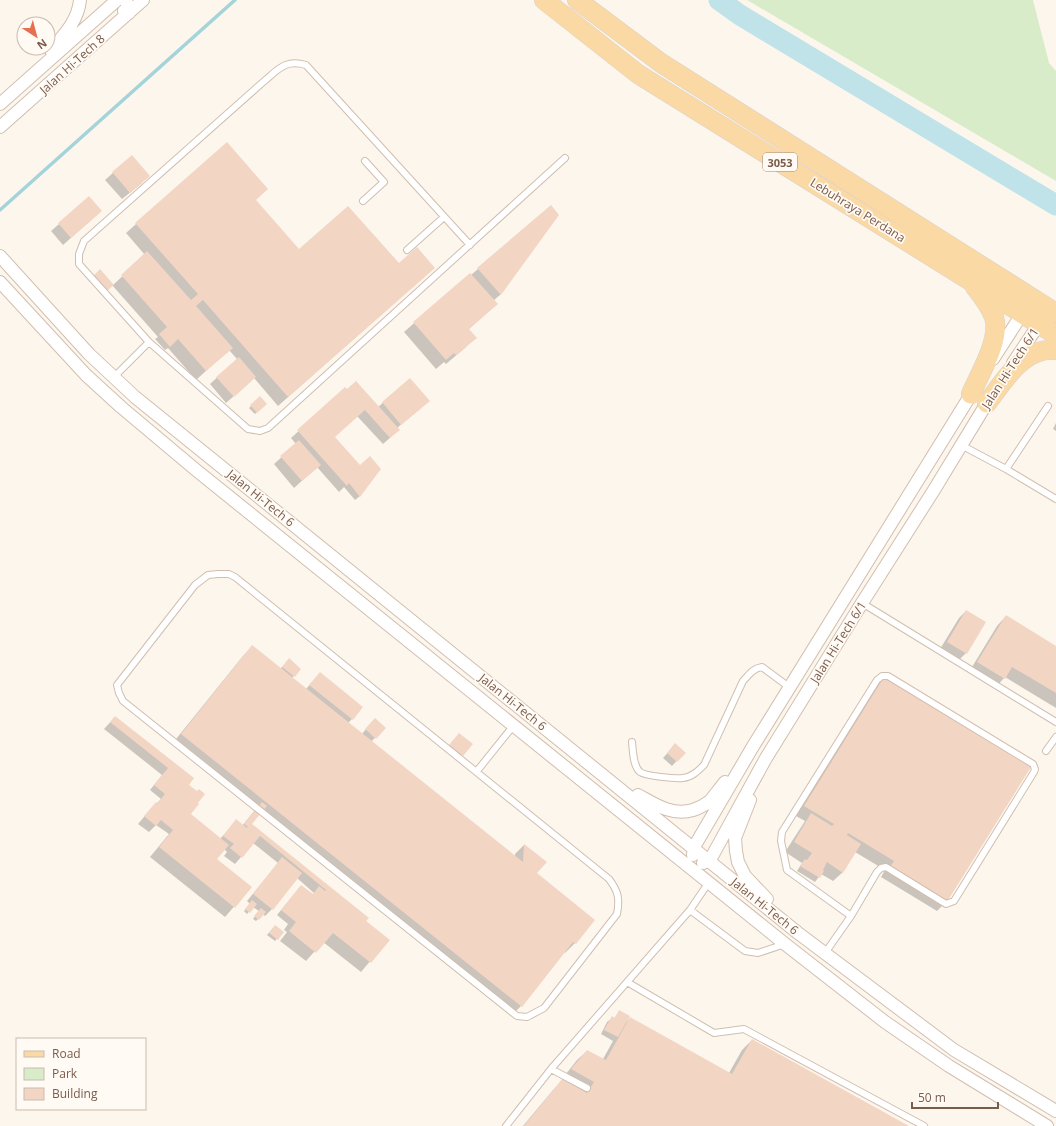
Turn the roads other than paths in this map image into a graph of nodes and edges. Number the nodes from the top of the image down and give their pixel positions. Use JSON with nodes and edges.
{"nodes":[{"id":1,"x":80,"y":0,"type":"edge"},
{"id":2,"x":126,"y":0,"type":"edge"},
{"id":3,"x":143,"y":0,"type":"edge"},
{"id":4,"x":544,"y":0,"type":"edge"},
{"id":5,"x":577,"y":0,"type":"edge"},
{"id":6,"x":111,"y":2,"type":"edge"},
{"id":7,"x":129,"y":13,"type":"junction"},
{"id":8,"x":23,"y":83,"type":"junction"},
{"id":9,"x":0,"y":104,"type":"edge"},
{"id":10,"x":24,"y":106,"type":"junction"},
{"id":11,"x":0,"y":127,"type":"edge"},
{"id":12,"x":0,"y":135,"type":"edge"},
{"id":13,"x":565,"y":158,"type":"dead end"},
{"id":14,"x":365,"y":161,"type":"dead end"},
{"id":15,"x":363,"y":201,"type":"dead end"},
{"id":16,"x":444,"y":217,"type":"junction"},
{"id":17,"x":470,"y":245,"type":"junction"},
{"id":18,"x":0,"y":250,"type":"edge"},
{"id":19,"x":408,"y":250,"type":"dead end"},
{"id":20,"x":0,"y":256,"type":"edge"},
{"id":21,"x":13,"y":271,"type":"junction"},
{"id":22,"x":969,"y":280,"type":"junction"},
{"id":23,"x":0,"y":282,"type":"edge"},
{"id":24,"x":1048,"y":308,"type":"edge"},
{"id":25,"x":1022,"y":314,"type":"junction"},
{"id":26,"x":1039,"y":324,"type":"junction"},
{"id":27,"x":1056,"y":335,"type":"edge"},
{"id":28,"x":149,"y":342,"type":"junction"},
{"id":29,"x":1056,"y":350,"type":"edge"},
{"id":30,"x":113,"y":378,"type":"junction"},
{"id":31,"x":979,"y":398,"type":"junction"},
{"id":32,"x":1048,"y":406,"type":"dead end"},
{"id":33,"x":961,"y":445,"type":"junction"},
{"id":34,"x":1006,"y":469,"type":"junction"},
{"id":35,"x":1056,"y":499,"type":"edge"},
{"id":36,"x":862,"y":603,"type":"junction"},
{"id":37,"x":790,"y":687,"type":"junction"},
{"id":38,"x":1056,"y":722,"type":"edge"},
{"id":39,"x":514,"y":725,"type":"junction"},
{"id":40,"x":1056,"y":737,"type":"edge"},
{"id":41,"x":632,"y":742,"type":"dead end"},
{"id":42,"x":752,"y":748,"type":"junction"},
{"id":43,"x":1046,"y":752,"type":"dead end"},
{"id":44,"x":766,"y":758,"type":"junction"},
{"id":45,"x":598,"y":770,"type":"junction"},
{"id":46,"x":477,"y":771,"type":"junction"},
{"id":47,"x":694,"y":848,"type":"junction"},
{"id":48,"x":710,"y":860,"type":"junction"},
{"id":49,"x":691,"y":868,"type":"junction"},
{"id":50,"x":709,"y":882,"type":"junction"},
{"id":51,"x":690,"y":910,"type":"junction"},
{"id":52,"x":850,"y":916,"type":"junction"},
{"id":53,"x":798,"y":933,"type":"junction"},
{"id":54,"x":785,"y":944,"type":"junction"},
{"id":55,"x":825,"y":953,"type":"junction"},
{"id":56,"x":627,"y":982,"type":"junction"},
{"id":57,"x":551,"y":1069,"type":"junction"},
{"id":58,"x":587,"y":1088,"type":"dead end"},
{"id":59,"x":1056,"y":1111,"type":"edge"},
{"id":60,"x":506,"y":1126,"type":"edge"},
{"id":61,"x":924,"y":1126,"type":"edge"},
{"id":62,"x":1047,"y":1126,"type":"edge"}],
"edges":[{"from":1,"to":8,"type":"street"},
{"from":2,"to":7,"type":"street"},
{"from":3,"to":7,"type":"street","name":"Jalan Hi-Tech 8"},
{"from":4,"to":22,"type":"main road","name":"Lebuhraya Perdana","number":"3053"},
{"from":5,"to":24,"type":"main road","name":"Lebuhraya Perdana","number":"3053"},
{"from":6,"to":7,"type":"street"},
{"from":6,"to":8,"type":"street","name":"Jalan Hi-Tech 8"},
{"from":7,"to":10,"type":"street","name":"Jalan Hi-Tech 8"},
{"from":8,"to":9,"type":"street","name":"Jalan Hi-Tech 8"},
{"from":10,"to":11,"type":"street","name":"Jalan Hi-Tech 8"},
{"from":10,"to":12,"type":"street"},
{"from":13,"to":17,"type":"lane"},
{"from":14,"to":15,"type":"lane"},
{"from":16,"to":17,"type":"lane"},
{"from":16,"to":19,"type":"lane"},
{"from":16,"to":28,"type":"lane"},
{"from":17,"to":28,"type":"lane"},
{"from":18,"to":21,"type":"street"},
{"from":20,"to":21,"type":"street","name":"Jalan Hi-Tech 6"},
{"from":21,"to":30,"type":"street","name":"Jalan Hi-Tech 6"},
{"from":22,"to":25,"type":"main road","name":"Lebuhraya Perdana","number":"3053"},
{"from":22,"to":31,"type":"main road"},
{"from":23,"to":39,"type":"street","name":"Jalan Hi-Tech 6"},
{"from":24,"to":25,"type":"street","name":"Jalan Hi-Tech 6/1"},
{"from":24,"to":26,"type":"street","name":"Jalan Hi-Tech 6/1"},
{"from":25,"to":26,"type":"main road","name":"Lebuhraya Perdana","number":"3053"},
{"from":25,"to":31,"type":"street","name":"Jalan Hi-Tech 6/1"},
{"from":26,"to":27,"type":"main road","name":"Lebuhraya Perdana","number":"3053"},
{"from":26,"to":31,"type":"street","name":"Jalan Hi-Tech 6/1"},
{"from":28,"to":30,"type":"lane"},
{"from":29,"to":31,"type":"main road"},
{"from":30,"to":45,"type":"street","name":"Jalan Hi-Tech 6"},
{"from":31,"to":33,"type":"street","name":"Jalan Hi-Tech 6/1"},
{"from":31,"to":37,"type":"street","name":"Jalan Hi-Tech 6/1"},
{"from":32,"to":34,"type":"lane"},
{"from":33,"to":34,"type":"lane"},
{"from":33,"to":36,"type":"street","name":"Jalan Hi-Tech 6/1"},
{"from":34,"to":35,"type":"lane"},
{"from":36,"to":38,"type":"lane"},
{"from":36,"to":44,"type":"street","name":"Jalan Hi-Tech 6/1"},
{"from":37,"to":41,"type":"lane"},
{"from":37,"to":42,"type":"street","name":"Jalan Hi-Tech 6/1"},
{"from":39,"to":46,"type":"lane"},
{"from":39,"to":49,"type":"street","name":"Jalan Hi-Tech 6"},
{"from":40,"to":43,"type":"lane"},
{"from":42,"to":45,"type":"street"},
{"from":42,"to":47,"type":"street","name":"Jalan Hi-Tech 6/1"},
{"from":44,"to":48,"type":"street","name":"Jalan Hi-Tech 6/1"},
{"from":44,"to":53,"type":"street"},
{"from":45,"to":47,"type":"street","name":"Jalan Hi-Tech 6"},
{"from":46,"to":46,"type":"lane"},
{"from":47,"to":48,"type":"street","name":"Jalan Hi-Tech 6"},
{"from":47,"to":49,"type":"street","name":"Jalan Hi-Tech 6/1"},
{"from":48,"to":49,"type":"street"},
{"from":48,"to":53,"type":"street","name":"Jalan Hi-Tech 6"},
{"from":49,"to":50,"type":"street","name":"Jalan Hi-Tech 6"},
{"from":50,"to":51,"type":"lane"},
{"from":50,"to":54,"type":"street","name":"Jalan Hi-Tech 6"},
{"from":51,"to":54,"type":"lane"},
{"from":51,"to":56,"type":"lane"},
{"from":52,"to":52,"type":"lane"},
{"from":52,"to":55,"type":"lane"},
{"from":53,"to":55,"type":"street","name":"Jalan Hi-Tech 6"},
{"from":54,"to":62,"type":"street","name":"Jalan Hi-Tech 6"},
{"from":55,"to":59,"type":"street","name":"Jalan Hi-Tech 6"},
{"from":56,"to":57,"type":"lane"},
{"from":56,"to":61,"type":"lane"},
{"from":57,"to":58,"type":"lane"},
{"from":57,"to":60,"type":"lane"}]}
